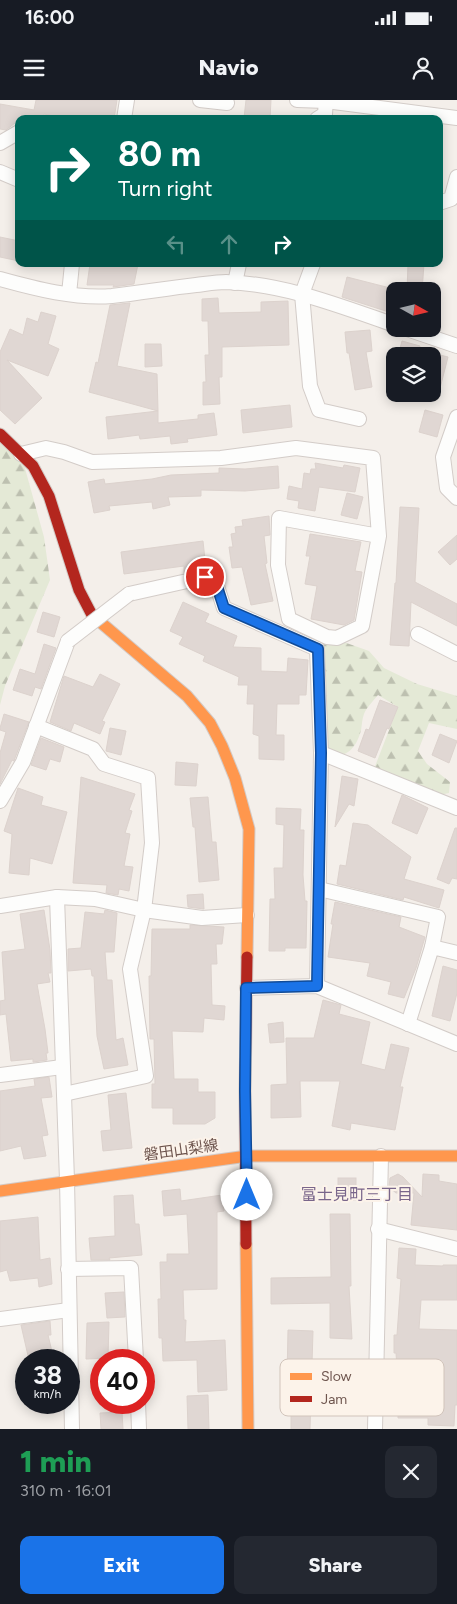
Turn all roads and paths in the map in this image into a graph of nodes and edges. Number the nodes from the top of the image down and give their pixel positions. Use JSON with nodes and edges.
{"nodes":[{"id":1,"x":127,"y":100,"type":"edge"},
{"id":2,"x":200,"y":100,"type":"edge"},
{"id":3,"x":298,"y":100,"type":"edge"},
{"id":4,"x":227,"y":103,"type":"dead end"},
{"id":5,"x":325,"y":110,"type":"edge"},
{"id":6,"x":125,"y":115,"type":"edge"},
{"id":7,"x":408,"y":115,"type":"edge"},
{"id":8,"x":443,"y":117,"type":"edge"},
{"id":9,"x":457,"y":118,"type":"edge"},
{"id":10,"x":15,"y":134,"type":"edge"},
{"id":11,"x":0,"y":142,"type":"edge"},
{"id":12,"x":0,"y":172,"type":"edge"},
{"id":13,"x":457,"y":177,"type":"edge"},
{"id":14,"x":15,"y":178,"type":"edge"},
{"id":15,"x":449,"y":202,"type":"edge"},
{"id":16,"x":72,"y":267,"type":"edge"},
{"id":17,"x":238,"y":267,"type":"edge"},
{"id":18,"x":312,"y":267,"type":"edge"},
{"id":19,"x":0,"y":279,"type":"edge"},
{"id":20,"x":235,"y":283,"type":"junction"},
{"id":21,"x":69,"y":294,"type":"junction"},
{"id":22,"x":302,"y":294,"type":"junction"},
{"id":23,"x":386,"y":322,"type":"edge"},
{"id":24,"x":433,"y":338,"type":"edge"},
{"id":25,"x":457,"y":346,"type":"edge"},
{"id":26,"x":457,"y":417,"type":"edge"},
{"id":27,"x":359,"y":419,"type":"dead end"},
{"id":28,"x":0,"y":434,"type":"edge"},
{"id":29,"x":21,"y":454,"type":"junction"},
{"id":30,"x":457,"y":498,"type":"edge"},
{"id":31,"x":379,"y":536,"type":"junction"},
{"id":32,"x":418,"y":634,"type":"dead end"},
{"id":33,"x":457,"y":654,"type":"edge"},
{"id":34,"x":36,"y":726,"type":"junction"},
{"id":35,"x":321,"y":753,"type":"junction"},
{"id":36,"x":0,"y":801,"type":"edge"},
{"id":37,"x":457,"y":808,"type":"edge"},
{"id":38,"x":319,"y":889,"type":"junction"},
{"id":39,"x":57,"y":897,"type":"junction"},
{"id":40,"x":0,"y":906,"type":"edge"},
{"id":41,"x":144,"y":910,"type":"junction"},
{"id":42,"x":247,"y":915,"type":"junction"},
{"id":43,"x":432,"y":947,"type":"junction"},
{"id":44,"x":457,"y":953,"type":"edge"},
{"id":45,"x":317,"y":986,"type":"junction"},
{"id":46,"x":246,"y":988,"type":"junction"},
{"id":47,"x":408,"y":1024,"type":"junction"},
{"id":48,"x":457,"y":1044,"type":"edge"},
{"id":49,"x":62,"y":1067,"type":"junction"},
{"id":50,"x":0,"y":1072,"type":"edge"},
{"id":51,"x":64,"y":1094,"type":"junction"},
{"id":52,"x":247,"y":1156,"type":"junction"},
{"id":53,"x":381,"y":1156,"type":"junction"},
{"id":54,"x":457,"y":1156,"type":"edge"},
{"id":55,"x":67,"y":1180,"type":"junction"},
{"id":56,"x":0,"y":1191,"type":"edge"},
{"id":57,"x":378,"y":1229,"type":"junction"},
{"id":58,"x":457,"y":1249,"type":"edge"},
{"id":59,"x":68,"y":1269,"type":"junction"},
{"id":60,"x":69,"y":1310,"type":"junction"},
{"id":61,"x":0,"y":1319,"type":"edge"},
{"id":62,"x":136,"y":1349,"type":"edge"},
{"id":63,"x":376,"y":1359,"type":"edge"},
{"id":64,"x":138,"y":1414,"type":"edge"},
{"id":65,"x":375,"y":1416,"type":"edge"},
{"id":66,"x":72,"y":1429,"type":"edge"},
{"id":67,"x":139,"y":1429,"type":"edge"},
{"id":68,"x":248,"y":1429,"type":"edge"},
{"id":69,"x":375,"y":1429,"type":"edge"}],
"edges":[{"from":1,"to":6,"type":"street"},
{"from":2,"to":4,"type":"street"},
{"from":3,"to":5,"type":"street"},
{"from":5,"to":7,"type":"street"},
{"from":8,"to":9,"type":"street"},
{"from":10,"to":11,"type":"street"},
{"from":12,"to":14,"type":"street"},
{"from":13,"to":15,"type":"street"},
{"from":16,"to":21,"type":"street"},
{"from":17,"to":20,"type":"street"},
{"from":18,"to":22,"type":"street"},
{"from":19,"to":21,"type":"street"},
{"from":20,"to":21,"type":"street"},
{"from":20,"to":22,"type":"street"},
{"from":22,"to":23,"type":"street"},
{"from":22,"to":27,"type":"street"},
{"from":24,"to":25,"type":"street"},
{"from":26,"to":30,"type":"street"},
{"from":28,"to":29,"type":"street"},
{"from":29,"to":31,"type":"street"},
{"from":29,"to":42,"type":"street"},
{"from":31,"to":31,"type":"street"},
{"from":32,"to":33,"type":"street"},
{"from":34,"to":35,"type":"street","bridge":true},
{"from":34,"to":36,"type":"street"},
{"from":34,"to":41,"type":"street"},
{"from":35,"to":37,"type":"street"},
{"from":35,"to":38,"type":"street"},
{"from":38,"to":43,"type":"street"},
{"from":38,"to":45,"type":"street"},
{"from":39,"to":40,"type":"street"},
{"from":39,"to":41,"type":"street"},
{"from":39,"to":49,"type":"street"},
{"from":41,"to":42,"type":"street"},
{"from":41,"to":51,"type":"street"},
{"from":42,"to":46,"type":"street"},
{"from":43,"to":44,"type":"street"},
{"from":43,"to":47,"type":"street"},
{"from":45,"to":46,"type":"street"},
{"from":45,"to":47,"type":"street"},
{"from":46,"to":52,"type":"street"},
{"from":47,"to":48,"type":"street"},
{"from":49,"to":50,"type":"street"},
{"from":49,"to":51,"type":"street"},
{"from":51,"to":55,"type":"street"},
{"from":52,"to":53,"type":"street","name":"磐田山梨線"},
{"from":52,"to":55,"type":"street","name":"磐田山梨線"},
{"from":52,"to":68,"type":"street"},
{"from":53,"to":54,"type":"street","name":"磐田山梨線"},
{"from":53,"to":57,"type":"street"},
{"from":55,"to":56,"type":"street","name":"磐田山梨線"},
{"from":55,"to":59,"type":"street"},
{"from":57,"to":58,"type":"street"},
{"from":57,"to":63,"type":"street"},
{"from":59,"to":60,"type":"street"},
{"from":59,"to":62,"type":"street"},
{"from":60,"to":61,"type":"street"},
{"from":60,"to":66,"type":"street"},
{"from":64,"to":67,"type":"street"},
{"from":65,"to":69,"type":"street"}]}
